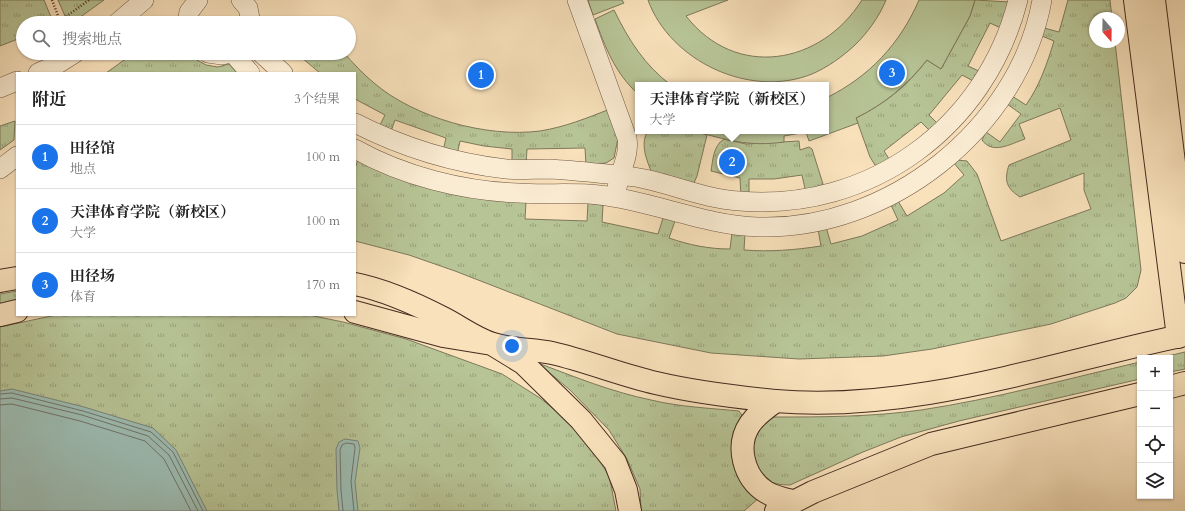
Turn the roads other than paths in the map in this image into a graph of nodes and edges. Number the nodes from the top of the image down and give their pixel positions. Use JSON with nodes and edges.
{"nodes":[{"id":1,"x":144,"y":0,"type":"edge"},
{"id":2,"x":242,"y":0,"type":"edge"},
{"id":3,"x":577,"y":0,"type":"edge"},
{"id":4,"x":1018,"y":0,"type":"edge"},
{"id":5,"x":1042,"y":0,"type":"edge"},
{"id":6,"x":1135,"y":0,"type":"edge"},
{"id":7,"x":1154,"y":0,"type":"edge"},
{"id":8,"x":125,"y":16,"type":"edge"},
{"id":9,"x":250,"y":16,"type":"edge"},
{"id":10,"x":64,"y":60,"type":"edge"},
{"id":11,"x":238,"y":60,"type":"edge"},
{"id":12,"x":269,"y":60,"type":"edge"},
{"id":13,"x":40,"y":72,"type":"edge"},
{"id":14,"x":249,"y":72,"type":"edge"},
{"id":15,"x":282,"y":72,"type":"edge"},
{"id":16,"x":356,"y":123,"type":"edge"},
{"id":17,"x":356,"y":149,"type":"edge"},
{"id":18,"x":16,"y":157,"type":"edge"},
{"id":19,"x":0,"y":169,"type":"edge"},
{"id":20,"x":619,"y":176,"type":"junction"},
{"id":21,"x":615,"y":198,"type":"junction"},
{"id":22,"x":1185,"y":252,"type":"edge"},
{"id":23,"x":16,"y":278,"type":"edge"},
{"id":24,"x":0,"y":281,"type":"edge"},
{"id":25,"x":356,"y":284,"type":"edge"},
{"id":26,"x":16,"y":311,"type":"edge"},
{"id":27,"x":356,"y":312,"type":"edge"},
{"id":28,"x":0,"y":315,"type":"edge"},
{"id":29,"x":1181,"y":336,"type":"edge"},
{"id":30,"x":492,"y":344,"type":"junction"},
{"id":31,"x":1185,"y":383,"type":"edge"},
{"id":32,"x":1173,"y":386,"type":"edge"},
{"id":33,"x":1137,"y":395,"type":"edge"},
{"id":34,"x":776,"y":401,"type":"junction"},
{"id":35,"x":784,"y":506,"type":"edge"},
{"id":36,"x":630,"y":511,"type":"edge"}],
"edges":[{"from":1,"to":8,"type":"lane"},
{"from":2,"to":9,"type":"lane"},
{"from":3,"to":20,"type":"lane"},
{"from":4,"to":20,"type":"lane"},
{"from":5,"to":21,"type":"lane"},
{"from":6,"to":29,"type":"main road"},
{"from":7,"to":22,"type":"main road"},
{"from":10,"to":13,"type":"lane"},
{"from":11,"to":14,"type":"lane"},
{"from":12,"to":15,"type":"lane"},
{"from":16,"to":20,"type":"lane"},
{"from":17,"to":21,"type":"lane"},
{"from":18,"to":19,"type":"lane"},
{"from":20,"to":21,"type":"lane"},
{"from":23,"to":24,"type":"main road"},
{"from":25,"to":30,"type":"main road"},
{"from":26,"to":28,"type":"main road"},
{"from":27,"to":30,"type":"main road"},
{"from":29,"to":34,"type":"main road"},
{"from":30,"to":34,"type":"main road"},
{"from":30,"to":36,"type":"main road"},
{"from":31,"to":32,"type":"main road"},
{"from":33,"to":35,"type":"main road"},
{"from":34,"to":35,"type":"main road"}]}
